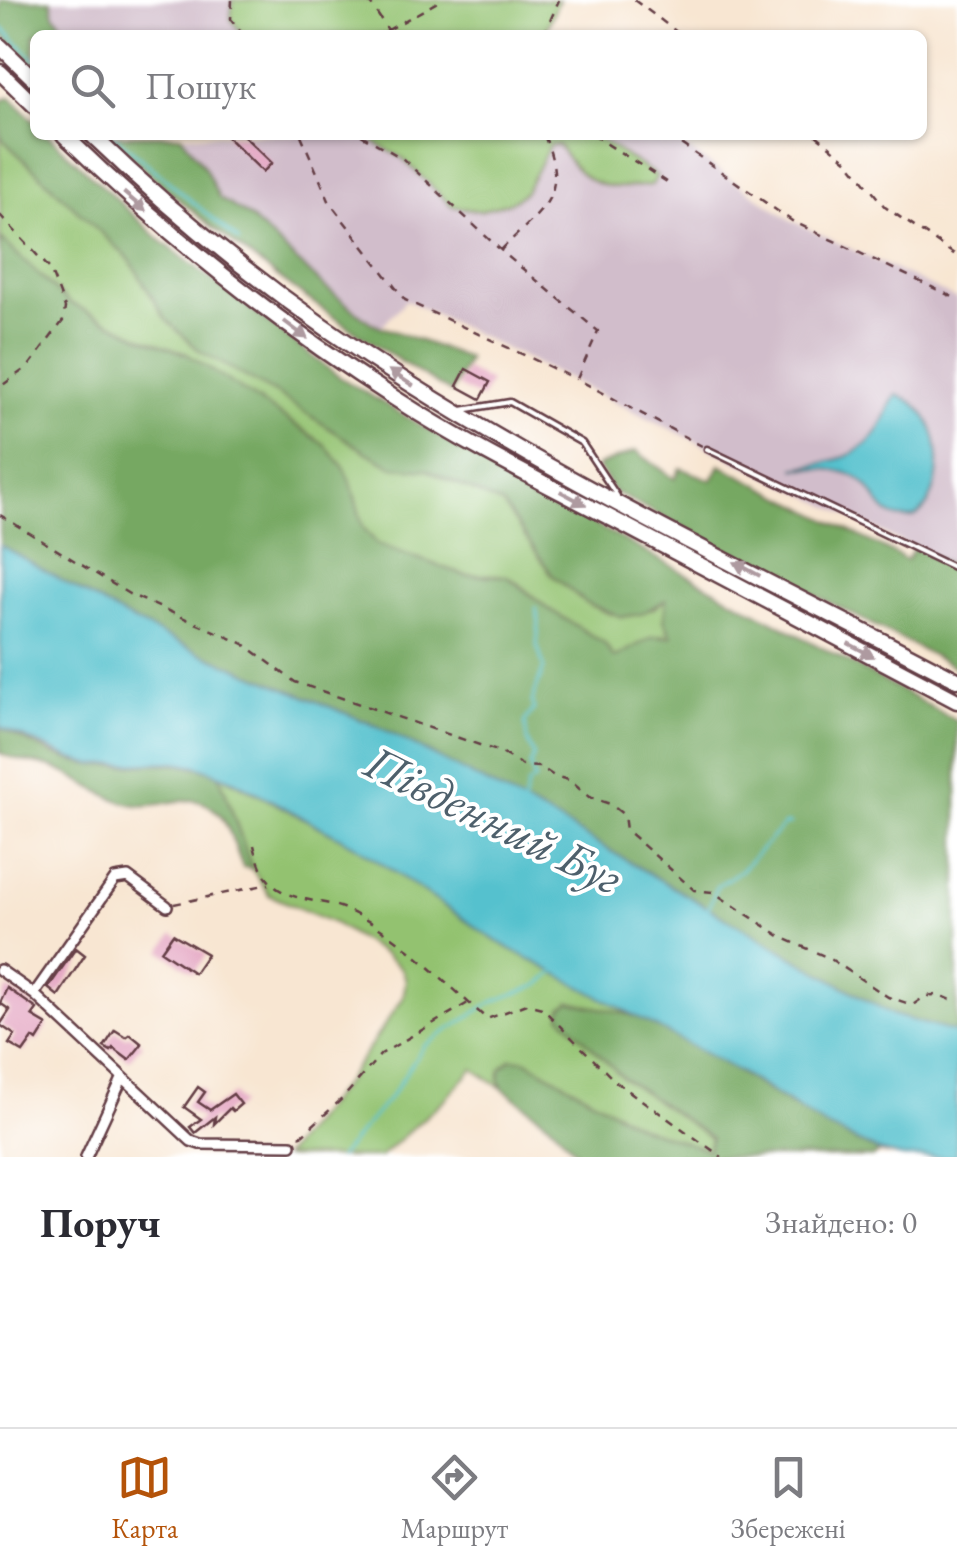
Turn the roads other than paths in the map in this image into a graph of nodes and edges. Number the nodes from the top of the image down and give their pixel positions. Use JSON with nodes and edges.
{"nodes":[{"id":1,"x":0,"y":46,"type":"edge"},
{"id":2,"x":0,"y":72,"type":"edge"},
{"id":3,"x":30,"y":75,"type":"edge"},
{"id":4,"x":30,"y":101,"type":"edge"},
{"id":5,"x":69,"y":140,"type":"edge"},
{"id":6,"x":98,"y":140,"type":"edge"},
{"id":7,"x":455,"y":411,"type":"junction"},
{"id":8,"x":490,"y":432,"type":"junction"},
{"id":9,"x":480,"y":448,"type":"junction"},
{"id":10,"x":707,"y":449,"type":"road end"},
{"id":11,"x":623,"y":504,"type":"junction"},
{"id":12,"x":957,"y":569,"type":"edge"},
{"id":13,"x":957,"y":680,"type":"edge"},
{"id":14,"x":957,"y":701,"type":"edge"},
{"id":15,"x":167,"y":906,"type":"road end"},
{"id":16,"x":0,"y":970,"type":"edge"},
{"id":17,"x":34,"y":994,"type":"junction"},
{"id":18,"x":122,"y":1079,"type":"junction"},
{"id":19,"x":86,"y":1157,"type":"edge"},
{"id":20,"x":283,"y":1157,"type":"edge"}],
"edges":[{"from":1,"to":3,"type":"highway"},
{"from":2,"to":4,"type":"highway"},
{"from":5,"to":9,"type":"highway","one_way":true},
{"from":7,"to":6,"type":"highway","one_way":true},
{"from":7,"to":8,"type":"highway"},
{"from":7,"to":11,"type":"lane"},
{"from":8,"to":9,"type":"highway"},
{"from":8,"to":11,"type":"highway"},
{"from":9,"to":14,"type":"highway","one_way":true},
{"from":10,"to":12,"type":"lane"},
{"from":13,"to":11,"type":"highway","one_way":true},
{"from":15,"to":17,"type":"street"},
{"from":16,"to":17,"type":"street"},
{"from":17,"to":18,"type":"street"},
{"from":18,"to":19,"type":"street"},
{"from":18,"to":20,"type":"street"}]}
